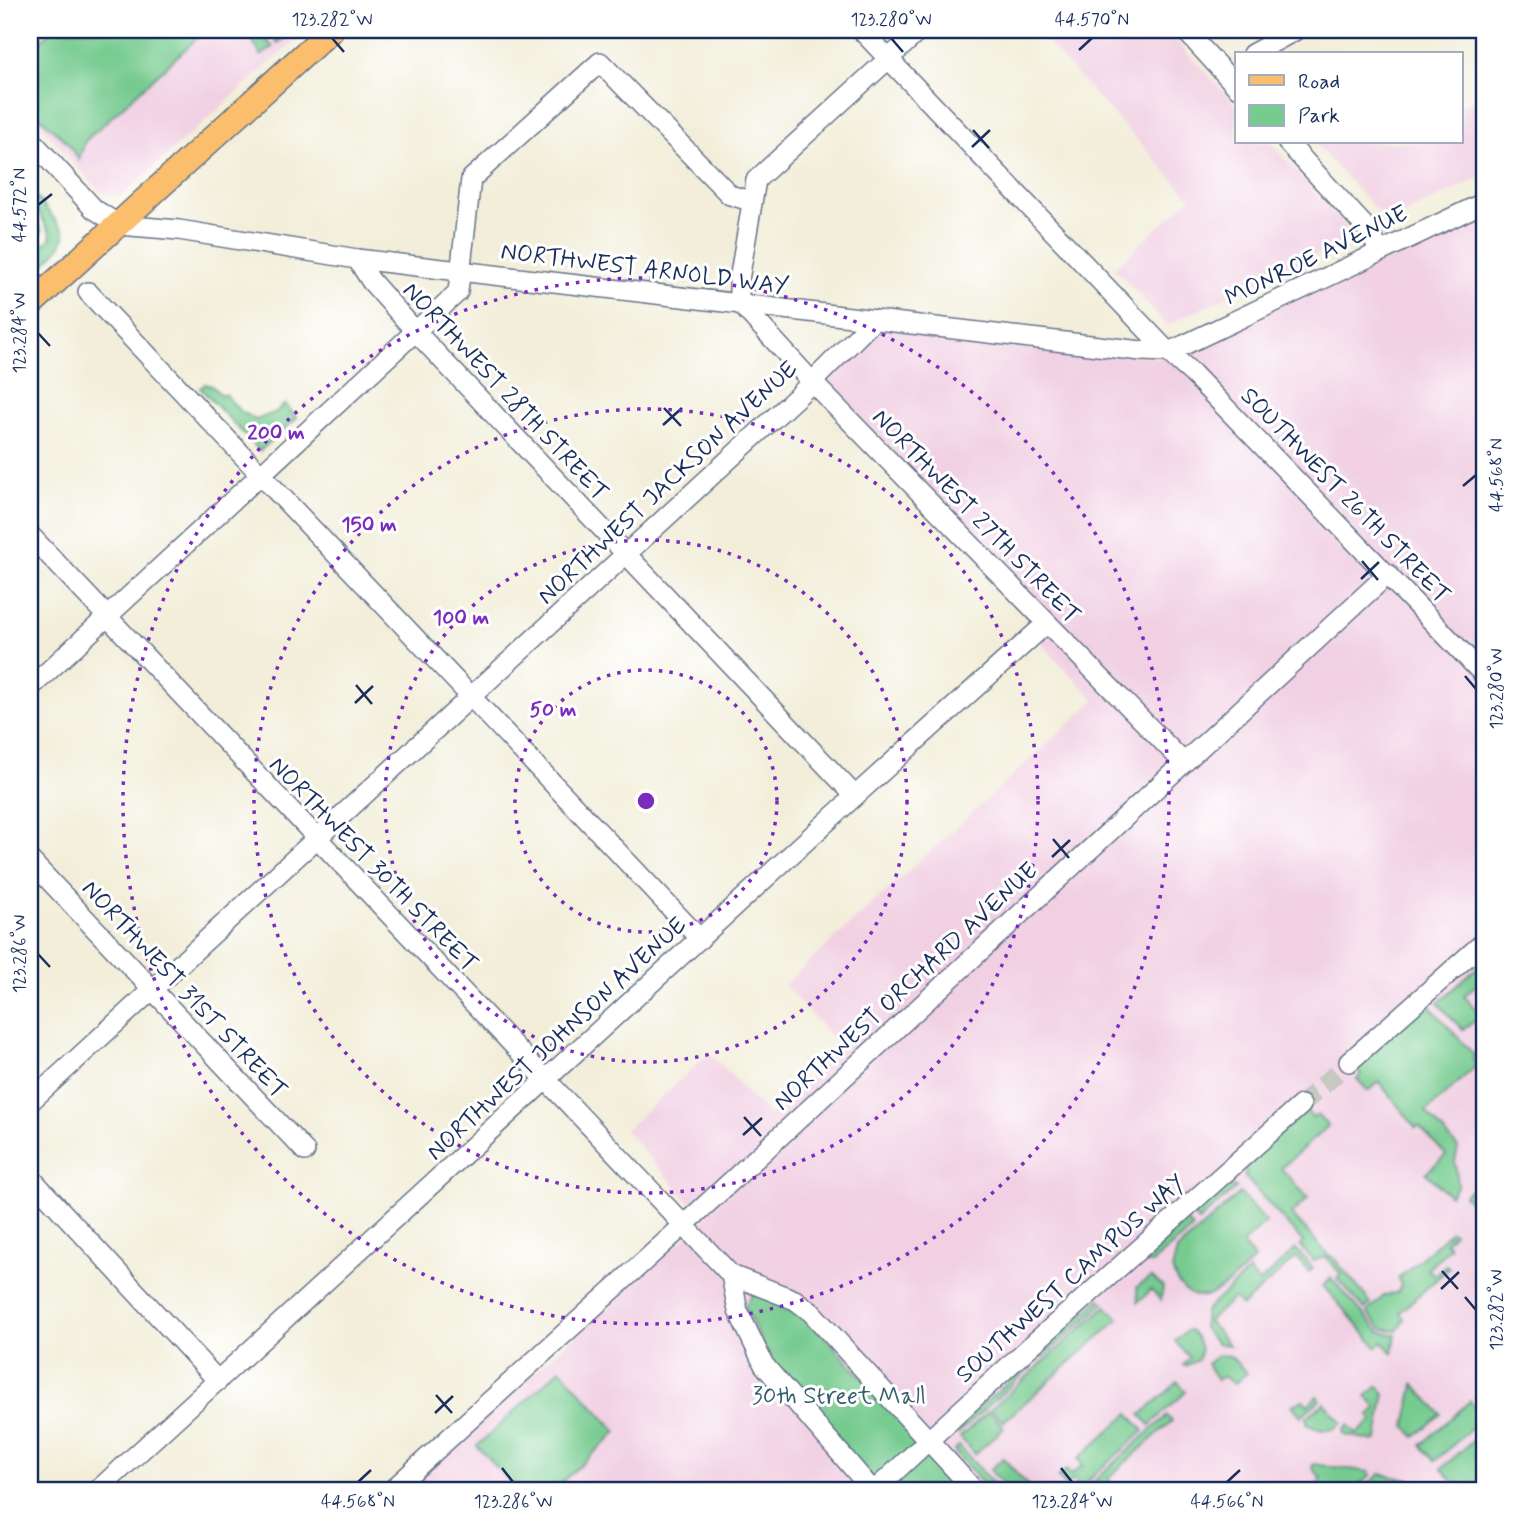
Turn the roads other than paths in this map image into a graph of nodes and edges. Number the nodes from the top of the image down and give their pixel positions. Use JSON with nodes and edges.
{"nodes":[{"id":1,"x":331,"y":30,"type":"edge"},
{"id":2,"x":861,"y":30,"type":"edge"},
{"id":3,"x":920,"y":30,"type":"edge"},
{"id":4,"x":1185,"y":30,"type":"edge"},
{"id":5,"x":1296,"y":30,"type":"edge"},
{"id":6,"x":1256,"y":52,"type":"edge"},
{"id":7,"x":890,"y":59,"type":"junction"},
{"id":8,"x":1233,"y":74,"type":"edge"},
{"id":9,"x":30,"y":139,"type":"edge"},
{"id":10,"x":1289,"y":144,"type":"edge"},
{"id":11,"x":750,"y":201,"type":"junction"},
{"id":12,"x":1485,"y":202,"type":"edge"},
{"id":13,"x":118,"y":225,"type":"junction"},
{"id":14,"x":1379,"y":251,"type":"junction"},
{"id":15,"x":357,"y":259,"type":"junction"},
{"id":16,"x":461,"y":271,"type":"junction"},
{"id":17,"x":88,"y":292,"type":"dead end"},
{"id":18,"x":739,"y":302,"type":"junction"},
{"id":19,"x":30,"y":305,"type":"edge"},
{"id":20,"x":873,"y":322,"type":"junction"},
{"id":21,"x":416,"y":332,"type":"junction"},
{"id":22,"x":1168,"y":352,"type":"junction"},
{"id":23,"x":813,"y":383,"type":"junction"},
{"id":24,"x":261,"y":475,"type":"junction"},
{"id":25,"x":30,"y":535,"type":"edge"},
{"id":26,"x":624,"y":554,"type":"junction"},
{"id":27,"x":1388,"y":574,"type":"junction"},
{"id":28,"x":107,"y":618,"type":"junction"},
{"id":29,"x":1047,"y":623,"type":"junction"},
{"id":30,"x":1485,"y":676,"type":"edge"},
{"id":31,"x":30,"y":688,"type":"edge"},
{"id":32,"x":471,"y":697,"type":"junction"},
{"id":33,"x":1183,"y":762,"type":"junction"},
{"id":34,"x":855,"y":796,"type":"junction"},
{"id":35,"x":315,"y":840,"type":"junction"},
{"id":36,"x":30,"y":860,"type":"edge"},
{"id":37,"x":700,"y":939,"type":"junction"},
{"id":38,"x":1485,"y":941,"type":"edge"},
{"id":39,"x":152,"y":989,"type":"junction"},
{"id":40,"x":1349,"y":1062,"type":"tunnel mouth"},
{"id":41,"x":547,"y":1079,"type":"junction"},
{"id":42,"x":30,"y":1102,"type":"edge"},
{"id":43,"x":1301,"y":1105,"type":"tunnel mouth"},
{"id":44,"x":305,"y":1151,"type":"dead end"},
{"id":45,"x":30,"y":1177,"type":"edge"},
{"id":46,"x":685,"y":1224,"type":"junction"},
{"id":47,"x":731,"y":1275,"type":"junction"},
{"id":48,"x":218,"y":1381,"type":"junction"},
{"id":49,"x":929,"y":1439,"type":"junction"},
{"id":50,"x":99,"y":1490,"type":"edge"},
{"id":51,"x":392,"y":1490,"type":"edge"},
{"id":52,"x":873,"y":1490,"type":"edge"},
{"id":53,"x":974,"y":1490,"type":"edge"}],
"edges":[{"from":1,"to":13,"type":"main road"},
{"from":2,"to":7,"type":"street","name":"SOUTHWEST 26TH STREET"},
{"from":3,"to":7,"type":"street"},
{"from":4,"to":8,"type":"street"},
{"from":5,"to":6,"type":"street"},
{"from":7,"to":11,"type":"street"},
{"from":7,"to":22,"type":"street","name":"SOUTHWEST 26TH STREET"},
{"from":9,"to":13,"type":"street"},
{"from":10,"to":14,"type":"street"},
{"from":11,"to":16,"type":"street"},
{"from":11,"to":18,"type":"street"},
{"from":12,"to":14,"type":"street","name":"MONROE AVENUE"},
{"from":13,"to":15,"type":"street","name":"NORTHWEST ARNOLD WAY"},
{"from":13,"to":19,"type":"main road"},
{"from":14,"to":22,"type":"street","name":"MONROE AVENUE"},
{"from":15,"to":16,"type":"street","name":"NORTHWEST ARNOLD WAY"},
{"from":15,"to":21,"type":"street","name":"NORTHWEST 28TH STREET"},
{"from":16,"to":18,"type":"street","name":"NORTHWEST ARNOLD WAY"},
{"from":16,"to":21,"type":"street"},
{"from":17,"to":24,"type":"street"},
{"from":18,"to":20,"type":"street","name":"NORTHWEST ARNOLD WAY"},
{"from":18,"to":23,"type":"street","name":"NORTHWEST 27TH STREET"},
{"from":20,"to":22,"type":"street","name":"NORTHWEST ARNOLD WAY"},
{"from":20,"to":23,"type":"street","name":"NORTHWEST JACKSON AVENUE"},
{"from":21,"to":24,"type":"street"},
{"from":21,"to":26,"type":"street","name":"NORTHWEST 28TH STREET"},
{"from":22,"to":27,"type":"street","name":"SOUTHWEST 26TH STREET"},
{"from":23,"to":26,"type":"street","name":"NORTHWEST JACKSON AVENUE"},
{"from":23,"to":29,"type":"street","name":"NORTHWEST 27TH STREET"},
{"from":24,"to":28,"type":"street"},
{"from":24,"to":32,"type":"street"},
{"from":25,"to":28,"type":"street","name":"NORTHWEST 30TH STREET"},
{"from":26,"to":32,"type":"street","name":"NORTHWEST JACKSON AVENUE"},
{"from":26,"to":34,"type":"street","name":"NORTHWEST 28TH STREET"},
{"from":27,"to":30,"type":"street","name":"SOUTHWEST 26TH STREET"},
{"from":27,"to":33,"type":"street","name":"NORTHWEST ORCHARD AVENUE"},
{"from":28,"to":31,"type":"street"},
{"from":28,"to":35,"type":"street","name":"NORTHWEST 30TH STREET"},
{"from":29,"to":33,"type":"street","name":"NORTHWEST 27TH STREET"},
{"from":29,"to":34,"type":"street","name":"NORTHWEST JOHNSON AVENUE"},
{"from":32,"to":35,"type":"street","name":"NORTHWEST JACKSON AVENUE"},
{"from":32,"to":37,"type":"street"},
{"from":33,"to":46,"type":"street","name":"NORTHWEST ORCHARD AVENUE"},
{"from":34,"to":37,"type":"street","name":"NORTHWEST JOHNSON AVENUE"},
{"from":35,"to":39,"type":"street","name":"NORTHWEST JACKSON AVENUE"},
{"from":35,"to":41,"type":"street","name":"NORTHWEST 30TH STREET"},
{"from":36,"to":39,"type":"street","name":"NORTHWEST 31ST STREET"},
{"from":37,"to":41,"type":"street","name":"NORTHWEST JOHNSON AVENUE"},
{"from":38,"to":40,"type":"street"},
{"from":39,"to":42,"type":"street","name":"NORTHWEST JACKSON AVENUE"},
{"from":39,"to":44,"type":"street","name":"NORTHWEST 31ST STREET"},
{"from":41,"to":46,"type":"street","name":"NORTHWEST 30TH STREET"},
{"from":41,"to":48,"type":"street","name":"NORTHWEST JOHNSON AVENUE"},
{"from":43,"to":49,"type":"street","name":"SOUTHWEST CAMPUS WAY"},
{"from":45,"to":48,"type":"street"},
{"from":46,"to":47,"type":"street","name":"NORTHWEST 30TH STREET"},
{"from":46,"to":51,"type":"street","name":"NORTHWEST ORCHARD AVENUE"},
{"from":47,"to":49,"type":"street"},
{"from":47,"to":52,"type":"street"},
{"from":48,"to":50,"type":"street","name":"NORTHWEST JOHNSON AVENUE"},
{"from":49,"to":52,"type":"street","name":"SOUTHWEST CAMPUS WAY"},
{"from":49,"to":53,"type":"street"}]}
